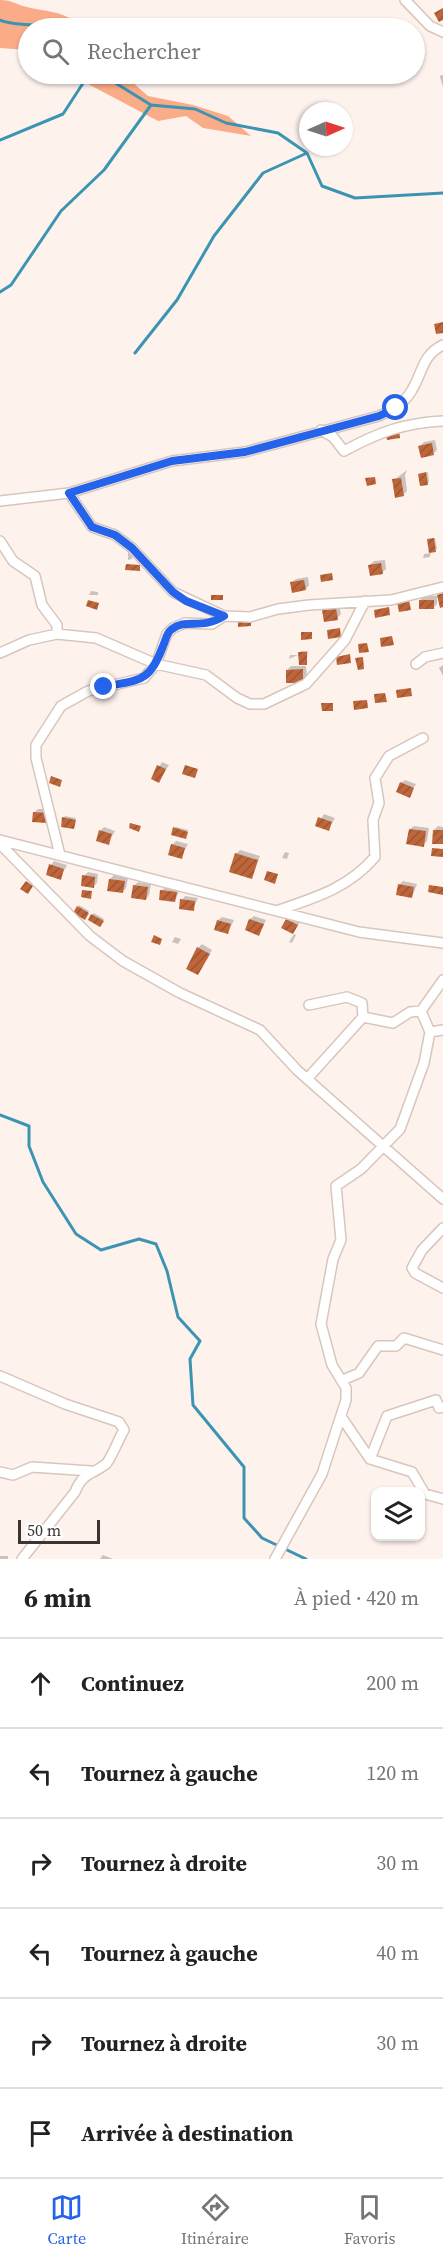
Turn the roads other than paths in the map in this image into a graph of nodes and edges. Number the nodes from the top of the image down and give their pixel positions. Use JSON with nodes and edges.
{"nodes":[{"id":1,"x":405,"y":0,"type":"edge"},
{"id":2,"x":422,"y":18,"type":"edge"},
{"id":3,"x":425,"y":21,"type":"edge"},
{"id":4,"x":443,"y":32,"type":"edge"},
{"id":5,"x":443,"y":345,"type":"edge"},
{"id":6,"x":443,"y":421,"type":"edge"},
{"id":7,"x":321,"y":430,"type":"junction"},
{"id":8,"x":69,"y":493,"type":"junction"},
{"id":9,"x":0,"y":501,"type":"edge"},
{"id":10,"x":0,"y":541,"type":"edge"},
{"id":11,"x":443,"y":587,"type":"edge"},
{"id":12,"x":364,"y":601,"type":"junction"},
{"id":13,"x":224,"y":616,"type":"junction"},
{"id":14,"x":57,"y":634,"type":"junction"},
{"id":15,"x":0,"y":653,"type":"edge"},
{"id":16,"x":443,"y":653,"type":"edge"},
{"id":17,"x":156,"y":664,"type":"junction"},
{"id":18,"x":416,"y":664,"type":"dead end"},
{"id":19,"x":423,"y":738,"type":"dead end"},
{"id":20,"x":0,"y":842,"type":"edge"},
{"id":21,"x":60,"y":855,"type":"junction"},
{"id":22,"x":279,"y":910,"type":"junction"},
{"id":23,"x":443,"y":943,"type":"edge"},
{"id":24,"x":443,"y":980,"type":"edge"},
{"id":25,"x":309,"y":1005,"type":"dead end"},
{"id":26,"x":421,"y":1011,"type":"junction"},
{"id":27,"x":363,"y":1017,"type":"junction"},
{"id":28,"x":443,"y":1030,"type":"edge"},
{"id":29,"x":430,"y":1032,"type":"junction"},
{"id":30,"x":307,"y":1078,"type":"junction"},
{"id":31,"x":385,"y":1147,"type":"junction"},
{"id":32,"x":443,"y":1199,"type":"edge"},
{"id":33,"x":443,"y":1228,"type":"edge"},
{"id":34,"x":443,"y":1288,"type":"edge"},
{"id":35,"x":443,"y":1350,"type":"edge"},
{"id":36,"x":0,"y":1376,"type":"edge"},
{"id":37,"x":343,"y":1380,"type":"junction"},
{"id":38,"x":443,"y":1407,"type":"edge"},
{"id":39,"x":342,"y":1418,"type":"junction"},
{"id":40,"x":370,"y":1459,"type":"junction"},
{"id":41,"x":91,"y":1471,"type":"junction"},
{"id":42,"x":0,"y":1472,"type":"edge"},
{"id":43,"x":443,"y":1499,"type":"edge"},
{"id":44,"x":22,"y":1559,"type":"edge"},
{"id":45,"x":275,"y":1559,"type":"edge"}],
"edges":[{"from":1,"to":2,"type":"street"},
{"from":3,"to":4,"type":"street"},
{"from":5,"to":7,"type":"street"},
{"from":6,"to":7,"type":"street"},
{"from":7,"to":8,"type":"street"},
{"from":8,"to":9,"type":"street"},
{"from":8,"to":13,"type":"street"},
{"from":10,"to":14,"type":"street"},
{"from":11,"to":12,"type":"street"},
{"from":12,"to":13,"type":"street"},
{"from":12,"to":17,"type":"street"},
{"from":13,"to":17,"type":"street"},
{"from":14,"to":15,"type":"street"},
{"from":14,"to":17,"type":"street"},
{"from":16,"to":18,"type":"street"},
{"from":17,"to":21,"type":"street"},
{"from":19,"to":22,"type":"street"},
{"from":20,"to":21,"type":"street"},
{"from":20,"to":30,"type":"street"},
{"from":21,"to":22,"type":"street"},
{"from":22,"to":23,"type":"street"},
{"from":24,"to":26,"type":"street"},
{"from":25,"to":27,"type":"street"},
{"from":26,"to":27,"type":"street"},
{"from":26,"to":29,"type":"street"},
{"from":27,"to":30,"type":"street"},
{"from":28,"to":29,"type":"street"},
{"from":29,"to":31,"type":"street"},
{"from":30,"to":31,"type":"street"},
{"from":31,"to":32,"type":"street"},
{"from":31,"to":37,"type":"street"},
{"from":33,"to":34,"type":"street"},
{"from":35,"to":37,"type":"street"},
{"from":36,"to":41,"type":"street"},
{"from":37,"to":39,"type":"street"},
{"from":38,"to":40,"type":"street"},
{"from":39,"to":40,"type":"street"},
{"from":39,"to":45,"type":"street"},
{"from":40,"to":43,"type":"street"},
{"from":41,"to":42,"type":"street"},
{"from":41,"to":44,"type":"street"}]}
